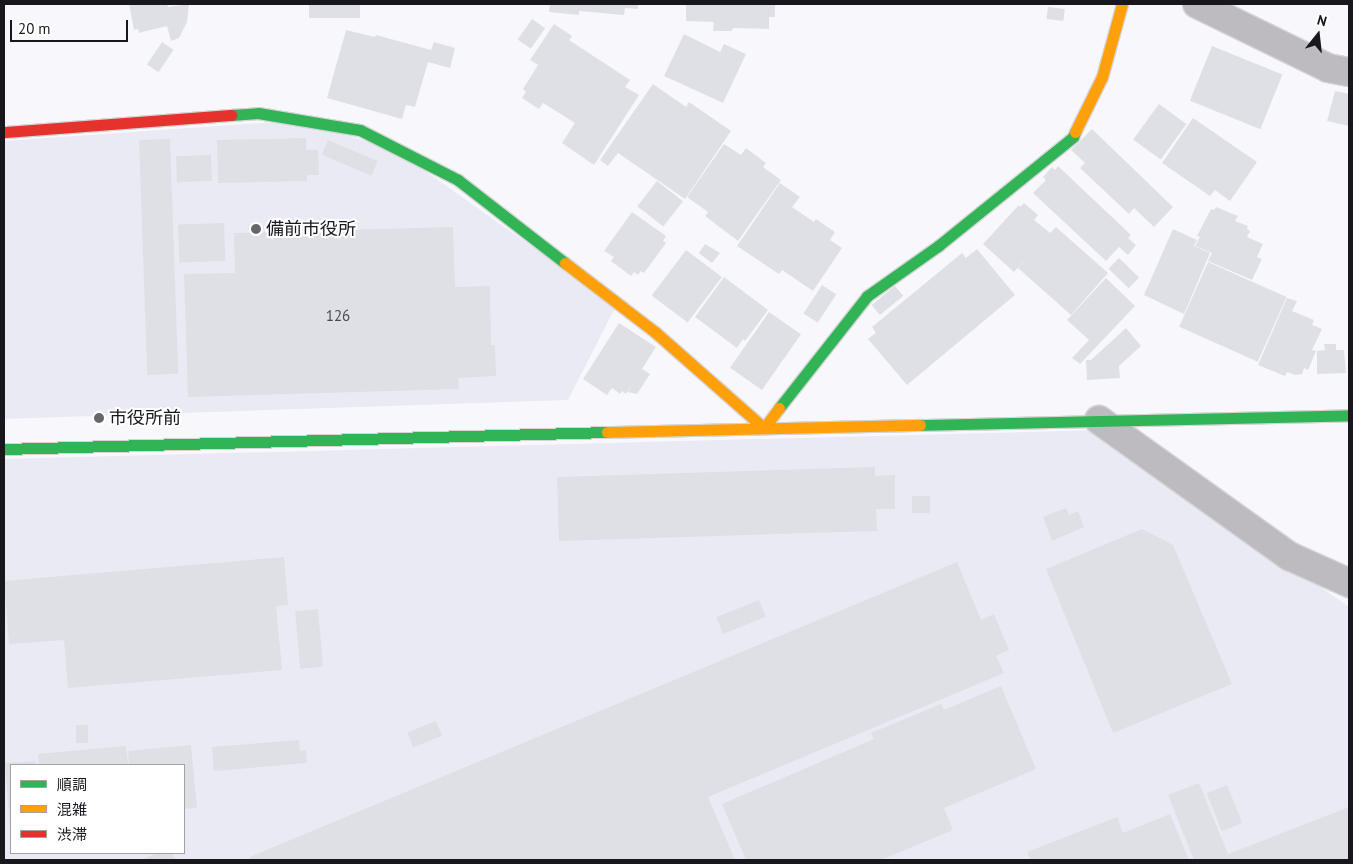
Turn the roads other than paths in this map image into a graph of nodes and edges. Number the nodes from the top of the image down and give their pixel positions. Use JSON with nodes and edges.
{"nodes":[{"id":1,"x":1122,"y":4,"type":"edge"},
{"id":2,"x":1197,"y":4,"type":"edge"},
{"id":3,"x":1349,"y":72,"type":"edge"},
{"id":4,"x":4,"y":132,"type":"edge"},
{"id":5,"x":1349,"y":415,"type":"edge"},
{"id":6,"x":1099,"y":420,"type":"junction"},
{"id":7,"x":764,"y":428,"type":"junction"},
{"id":8,"x":4,"y":449,"type":"edge"},
{"id":9,"x":1349,"y":583,"type":"edge"}],
"edges":[{"from":1,"to":7,"type":"street"},
{"from":2,"to":3,"type":"street"},
{"from":4,"to":7,"type":"street"},
{"from":5,"to":6,"type":"street"},
{"from":6,"to":7,"type":"street"},
{"from":6,"to":9,"type":"street"},
{"from":7,"to":8,"type":"street"}]}
